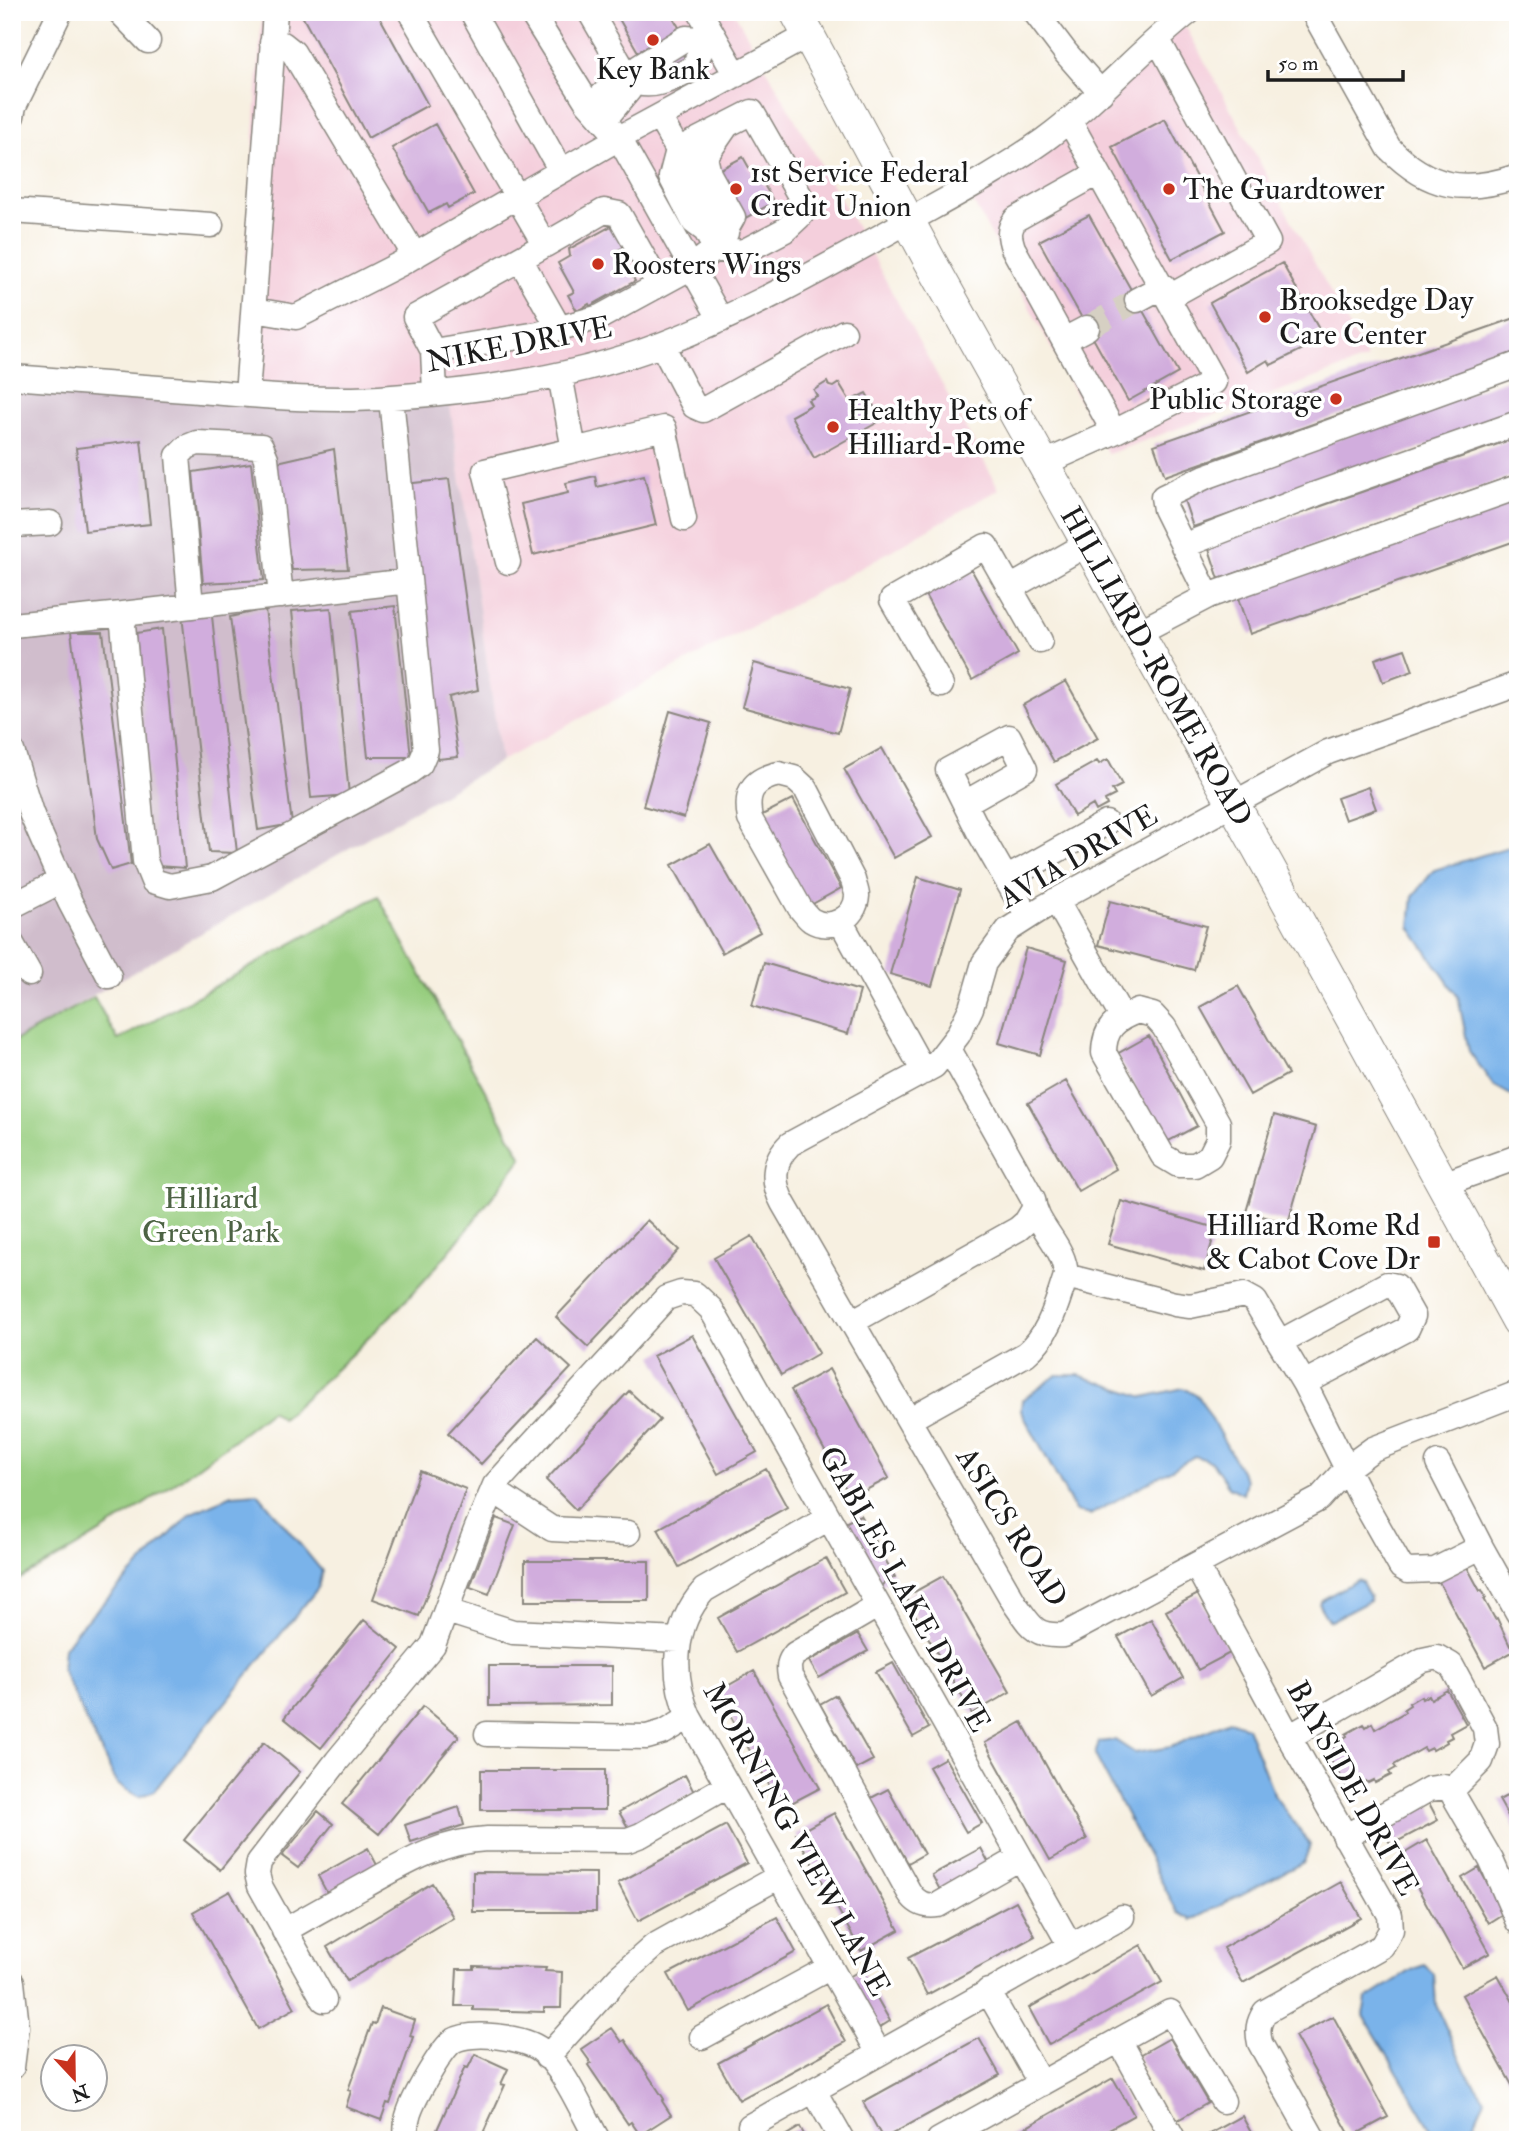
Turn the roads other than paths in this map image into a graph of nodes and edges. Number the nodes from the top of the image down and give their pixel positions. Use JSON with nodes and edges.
{"nodes":[{"id":1,"x":60,"y":12,"type":"edge"},
{"id":2,"x":120,"y":12,"type":"edge"},
{"id":3,"x":275,"y":12,"type":"edge"},
{"id":4,"x":410,"y":12,"type":"edge"},
{"id":5,"x":472,"y":12,"type":"edge"},
{"id":6,"x":531,"y":12,"type":"edge"},
{"id":7,"x":590,"y":12,"type":"edge"},
{"id":8,"x":700,"y":12,"type":"edge"},
{"id":9,"x":1035,"y":12,"type":"edge"},
{"id":10,"x":1189,"y":12,"type":"edge"},
{"id":11,"x":1313,"y":12,"type":"edge"},
{"id":12,"x":803,"y":24,"type":"edge"},
{"id":13,"x":1158,"y":40,"type":"junction"},
{"id":14,"x":148,"y":41,"type":"dead end"},
{"id":15,"x":272,"y":43,"type":"junction"},
{"id":16,"x":708,"y":43,"type":"junction"},
{"id":17,"x":736,"y":75,"type":"junction"},
{"id":18,"x":638,"y":83,"type":"junction"},
{"id":19,"x":1101,"y":93,"type":"junction"},
{"id":20,"x":12,"y":116,"type":"edge"},
{"id":21,"x":659,"y":117,"type":"junction"},
{"id":22,"x":1069,"y":120,"type":"junction"},
{"id":23,"x":605,"y":121,"type":"junction"},
{"id":24,"x":702,"y":138,"type":"junction"},
{"id":25,"x":561,"y":172,"type":"junction"},
{"id":26,"x":1098,"y":173,"type":"junction"},
{"id":27,"x":1518,"y":176,"type":"edge"},
{"id":28,"x":517,"y":197,"type":"junction"},
{"id":29,"x":12,"y":211,"type":"edge"},
{"id":30,"x":908,"y":221,"type":"junction"},
{"id":31,"x":211,"y":225,"type":"dead end"},
{"id":32,"x":721,"y":241,"type":"junction"},
{"id":33,"x":545,"y":245,"type":"junction"},
{"id":34,"x":415,"y":256,"type":"junction"},
{"id":35,"x":520,"y":258,"type":"junction"},
{"id":36,"x":692,"y":267,"type":"junction"},
{"id":37,"x":659,"y":285,"type":"junction"},
{"id":38,"x":1166,"y":292,"type":"junction"},
{"id":39,"x":1137,"y":300,"type":"tunnel mouth"},
{"id":40,"x":254,"y":310,"type":"junction"},
{"id":41,"x":721,"y":320,"type":"junction"},
{"id":42,"x":558,"y":328,"type":"junction"},
{"id":43,"x":1087,"y":328,"type":"tunnel mouth"},
{"id":44,"x":844,"y":332,"type":"dead end"},
{"id":45,"x":1063,"y":340,"type":"junction"},
{"id":46,"x":662,"y":345,"type":"junction"},
{"id":47,"x":433,"y":351,"type":"junction"},
{"id":48,"x":1518,"y":364,"type":"edge"},
{"id":49,"x":560,"y":374,"type":"junction"},
{"id":50,"x":12,"y":377,"type":"edge"},
{"id":51,"x":435,"y":393,"type":"junction"},
{"id":52,"x":247,"y":395,"type":"junction"},
{"id":53,"x":391,"y":398,"type":"junction"},
{"id":54,"x":1518,"y":423,"type":"edge"},
{"id":55,"x":1114,"y":432,"type":"junction"},
{"id":56,"x":574,"y":450,"type":"junction"},
{"id":57,"x":1042,"y":464,"type":"junction"},
{"id":58,"x":1518,"y":487,"type":"edge"},
{"id":59,"x":684,"y":519,"type":"dead end"},
{"id":60,"x":50,"y":523,"type":"dead end"},
{"id":61,"x":12,"y":526,"type":"edge"},
{"id":62,"x":1087,"y":544,"type":"junction"},
{"id":63,"x":1183,"y":546,"type":"junction"},
{"id":64,"x":508,"y":562,"type":"dead end"},
{"id":65,"x":409,"y":582,"type":"junction"},
{"id":66,"x":1010,"y":588,"type":"junction"},
{"id":67,"x":281,"y":596,"type":"junction"},
{"id":68,"x":1208,"y":596,"type":"junction"},
{"id":69,"x":191,"y":606,"type":"junction"},
{"id":70,"x":122,"y":614,"type":"junction"},
{"id":71,"x":12,"y":625,"type":"edge"},
{"id":72,"x":1137,"y":633,"type":"junction"},
{"id":73,"x":1040,"y":641,"type":"dead end"},
{"id":74,"x":1518,"y":684,"type":"edge"},
{"id":75,"x":941,"y":685,"type":"dead end"},
{"id":76,"x":12,"y":751,"type":"edge"},
{"id":77,"x":965,"y":803,"type":"dead end"},
{"id":78,"x":1233,"y":805,"type":"junction"},
{"id":79,"x":1106,"y":824,"type":"dead end"},
{"id":80,"x":1006,"y":878,"type":"junction"},
{"id":81,"x":61,"y":881,"type":"junction"},
{"id":82,"x":1056,"y":900,"type":"junction"},
{"id":83,"x":12,"y":906,"type":"edge"},
{"id":84,"x":1028,"y":917,"type":"junction"},
{"id":85,"x":841,"y":922,"type":"junction"},
{"id":86,"x":12,"y":944,"type":"edge"},
{"id":87,"x":29,"y":974,"type":"dead end"},
{"id":88,"x":109,"y":976,"type":"dead end"},
{"id":89,"x":1122,"y":1017,"type":"junction"},
{"id":90,"x":949,"y":1049,"type":"junction"},
{"id":91,"x":924,"y":1072,"type":"junction"},
{"id":92,"x":1518,"y":1157,"type":"edge"},
{"id":93,"x":1443,"y":1184,"type":"junction"},
{"id":94,"x":1034,"y":1209,"type":"junction"},
{"id":95,"x":1066,"y":1276,"type":"junction"},
{"id":96,"x":1518,"y":1321,"type":"edge"},
{"id":97,"x":852,"y":1322,"type":"junction"},
{"id":98,"x":1280,"y":1342,"type":"junction"},
{"id":99,"x":1304,"y":1383,"type":"junction"},
{"id":100,"x":1518,"y":1393,"type":"edge"},
{"id":101,"x":910,"y":1419,"type":"junction"},
{"id":102,"x":1437,"y":1463,"type":"dead end"},
{"id":103,"x":1347,"y":1468,"type":"junction"},
{"id":104,"x":492,"y":1490,"type":"junction"},
{"id":105,"x":829,"y":1518,"type":"junction"},
{"id":106,"x":628,"y":1533,"type":"dead end"},
{"id":107,"x":1481,"y":1547,"type":"junction"},
{"id":108,"x":1196,"y":1565,"type":"junction"},
{"id":109,"x":877,"y":1606,"type":"junction"},
{"id":110,"x":447,"y":1611,"type":"junction"},
{"id":111,"x":1518,"y":1613,"type":"edge"},
{"id":112,"x":679,"y":1640,"type":"junction"},
{"id":113,"x":689,"y":1717,"type":"junction"},
{"id":114,"x":486,"y":1734,"type":"dead end"},
{"id":115,"x":1289,"y":1737,"type":"junction"},
{"id":116,"x":727,"y":1786,"type":"junction"},
{"id":117,"x":1451,"y":1791,"type":"junction"},
{"id":118,"x":1345,"y":1837,"type":"junction"},
{"id":119,"x":1020,"y":1858,"type":"junction"},
{"id":120,"x":778,"y":1877,"type":"junction"},
{"id":121,"x":1122,"y":1917,"type":"dead end"},
{"id":122,"x":1518,"y":1922,"type":"edge"},
{"id":123,"x":284,"y":1931,"type":"junction"},
{"id":124,"x":1070,"y":1945,"type":"junction"},
{"id":125,"x":830,"y":1968,"type":"junction"},
{"id":126,"x":12,"y":1982,"type":"edge"},
{"id":127,"x":988,"y":1992,"type":"junction"},
{"id":128,"x":324,"y":2000,"type":"dead end"},
{"id":129,"x":702,"y":2037,"type":"dead end"},
{"id":130,"x":1119,"y":2040,"type":"junction"},
{"id":131,"x":879,"y":2053,"type":"junction"},
{"id":132,"x":547,"y":2057,"type":"junction"},
{"id":133,"x":12,"y":2067,"type":"edge"},
{"id":134,"x":1041,"y":2084,"type":"junction"},
{"id":135,"x":814,"y":2091,"type":"junction"},
{"id":136,"x":1223,"y":2101,"type":"dead end"},
{"id":137,"x":750,"y":2126,"type":"dead end"},
{"id":138,"x":968,"y":2133,"type":"edge"},
{"id":139,"x":1165,"y":2137,"type":"edge"},
{"id":140,"x":407,"y":2140,"type":"edge"},
{"id":141,"x":598,"y":2140,"type":"edge"},
{"id":142,"x":842,"y":2140,"type":"edge"},
{"id":143,"x":939,"y":2140,"type":"edge"},
{"id":144,"x":1314,"y":2140,"type":"edge"}],
"edges":[{"from":1,"to":20,"type":"street"},
{"from":2,"to":14,"type":"street"},
{"from":3,"to":15,"type":"street"},
{"from":4,"to":28,"type":"street"},
{"from":5,"to":25,"type":"street"},
{"from":6,"to":23,"type":"street"},
{"from":7,"to":18,"type":"street"},
{"from":8,"to":16,"type":"street"},
{"from":9,"to":19,"type":"street"},
{"from":10,"to":13,"type":"street","name":"NIKE DRIVE"},
{"from":11,"to":27,"type":"street"},
{"from":12,"to":17,"type":"street"},
{"from":12,"to":30,"type":"main road","name":"HILLIARD-ROME ROAD"},
{"from":13,"to":19,"type":"street","name":"NIKE DRIVE"},
{"from":13,"to":38,"type":"street"},
{"from":15,"to":34,"type":"street"},
{"from":15,"to":40,"type":"street"},
{"from":16,"to":17,"type":"street"},
{"from":16,"to":18,"type":"street"},
{"from":17,"to":21,"type":"street"},
{"from":18,"to":23,"type":"street"},
{"from":19,"to":22,"type":"street","name":"NIKE DRIVE"},
{"from":21,"to":23,"type":"street"},
{"from":21,"to":24,"type":"street"},
{"from":22,"to":26,"type":"street"},
{"from":22,"to":30,"type":"street","name":"NIKE DRIVE"},
{"from":23,"to":25,"type":"street"},
{"from":23,"to":36,"type":"street"},
{"from":24,"to":32,"type":"street"},
{"from":24,"to":32,"type":"street"},
{"from":24,"to":32,"type":"street"},
{"from":25,"to":28,"type":"street"},
{"from":26,"to":38,"type":"street"},
{"from":26,"to":45,"type":"street"},
{"from":28,"to":33,"type":"street"},
{"from":28,"to":34,"type":"street"},
{"from":29,"to":31,"type":"street"},
{"from":30,"to":41,"type":"street","name":"NIKE DRIVE"},
{"from":30,"to":57,"type":"main road","name":"HILLIARD-ROME ROAD"},
{"from":32,"to":36,"type":"street"},
{"from":33,"to":35,"type":"street"},
{"from":33,"to":37,"type":"street"},
{"from":34,"to":40,"type":"street"},
{"from":35,"to":42,"type":"street"},
{"from":35,"to":47,"type":"street"},
{"from":36,"to":37,"type":"street"},
{"from":36,"to":41,"type":"street"},
{"from":37,"to":42,"type":"street"},
{"from":38,"to":39,"type":"street"},
{"from":38,"to":55,"type":"street"},
{"from":40,"to":52,"type":"street"},
{"from":41,"to":46,"type":"street","name":"NIKE DRIVE"},
{"from":42,"to":47,"type":"street"},
{"from":43,"to":45,"type":"street"},
{"from":44,"to":46,"type":"street"},
{"from":45,"to":55,"type":"street"},
{"from":46,"to":49,"type":"street","name":"NIKE DRIVE"},
{"from":47,"to":51,"type":"street"},
{"from":48,"to":63,"type":"street"},
{"from":49,"to":51,"type":"street","name":"NIKE DRIVE"},
{"from":49,"to":56,"type":"street"},
{"from":50,"to":52,"type":"street","name":"NIKE DRIVE"},
{"from":51,"to":53,"type":"street","name":"NIKE DRIVE"},
{"from":52,"to":53,"type":"street","name":"NIKE DRIVE"},
{"from":53,"to":65,"type":"street"},
{"from":54,"to":63,"type":"street"},
{"from":55,"to":57,"type":"street"},
{"from":56,"to":59,"type":"street"},
{"from":56,"to":64,"type":"street"},
{"from":57,"to":62,"type":"main road","name":"HILLIARD-ROME ROAD"},
{"from":58,"to":68,"type":"street"},
{"from":60,"to":61,"type":"street"},
{"from":62,"to":66,"type":"street"},
{"from":62,"to":72,"type":"main road","name":"HILLIARD-ROME ROAD"},
{"from":63,"to":68,"type":"street"},
{"from":65,"to":67,"type":"street"},
{"from":65,"to":70,"type":"street"},
{"from":66,"to":73,"type":"street"},
{"from":66,"to":75,"type":"street"},
{"from":67,"to":69,"type":"street"},
{"from":67,"to":69,"type":"street"},
{"from":68,"to":72,"type":"street"},
{"from":69,"to":70,"type":"street"},
{"from":70,"to":71,"type":"street"},
{"from":72,"to":78,"type":"main road","name":"HILLIARD-ROME ROAD"},
{"from":74,"to":78,"type":"street","name":"AVIA DRIVE"},
{"from":76,"to":81,"type":"street"},
{"from":77,"to":80,"type":"street"},
{"from":78,"to":82,"type":"street","name":"AVIA DRIVE"},
{"from":78,"to":93,"type":"main road","name":"HILLIARD-ROME ROAD"},
{"from":79,"to":80,"type":"street"},
{"from":80,"to":84,"type":"street"},
{"from":81,"to":83,"type":"street"},
{"from":81,"to":88,"type":"street"},
{"from":82,"to":84,"type":"street","name":"AVIA DRIVE"},
{"from":82,"to":89,"type":"street"},
{"from":84,"to":90,"type":"street","name":"AVIA DRIVE"},
{"from":85,"to":85,"type":"street"},
{"from":85,"to":91,"type":"street"},
{"from":86,"to":87,"type":"street"},
{"from":89,"to":89,"type":"street"},
{"from":90,"to":91,"type":"street","name":"ASICS ROAD"},
{"from":90,"to":94,"type":"street"},
{"from":91,"to":97,"type":"street","name":"ASICS ROAD"},
{"from":92,"to":93,"type":"street"},
{"from":93,"to":96,"type":"main road","name":"HILLIARD-ROME ROAD"},
{"from":94,"to":95,"type":"street"},
{"from":94,"to":97,"type":"street"},
{"from":95,"to":98,"type":"street"},
{"from":95,"to":101,"type":"street"},
{"from":97,"to":101,"type":"street","name":"ASICS ROAD"},
{"from":98,"to":99,"type":"street"},
{"from":98,"to":99,"type":"street"},
{"from":99,"to":103,"type":"street"},
{"from":100,"to":103,"type":"street","name":"ASICS ROAD"},
{"from":101,"to":108,"type":"street","name":"ASICS ROAD"},
{"from":102,"to":107,"type":"street"},
{"from":103,"to":107,"type":"street"},
{"from":103,"to":108,"type":"street","name":"ASICS ROAD"},
{"from":104,"to":105,"type":"street","name":"GABLES LAKE DRIVE"},
{"from":104,"to":106,"type":"street"},
{"from":104,"to":110,"type":"street"},
{"from":105,"to":109,"type":"street","name":"GABLES LAKE DRIVE"},
{"from":105,"to":112,"type":"street","name":"MORNING VIEW LANE"},
{"from":107,"to":111,"type":"street"},
{"from":108,"to":115,"type":"street","name":"BAYSIDE DRIVE"},
{"from":109,"to":119,"type":"street","name":"GABLES LAKE DRIVE"},
{"from":109,"to":119,"type":"street"},
{"from":110,"to":112,"type":"street"},
{"from":110,"to":123,"type":"street"},
{"from":112,"to":113,"type":"street","name":"MORNING VIEW LANE"},
{"from":113,"to":114,"type":"street"},
{"from":113,"to":116,"type":"street","name":"MORNING VIEW LANE"},
{"from":115,"to":117,"type":"street"},
{"from":115,"to":118,"type":"street","name":"BAYSIDE DRIVE"},
{"from":116,"to":120,"type":"street","name":"MORNING VIEW LANE"},
{"from":116,"to":123,"type":"street"},
{"from":117,"to":118,"type":"street"},
{"from":117,"to":122,"type":"street"},
{"from":118,"to":144,"type":"street","name":"BAYSIDE DRIVE"},
{"from":119,"to":124,"type":"street","name":"GABLES LAKE DRIVE"},
{"from":120,"to":125,"type":"street","name":"MORNING VIEW LANE"},
{"from":120,"to":132,"type":"street"},
{"from":121,"to":124,"type":"street"},
{"from":123,"to":128,"type":"street"},
{"from":124,"to":127,"type":"street"},
{"from":125,"to":129,"type":"street"},
{"from":125,"to":131,"type":"street","name":"MORNING VIEW LANE"},
{"from":126,"to":133,"type":"street"},
{"from":127,"to":131,"type":"street"},
{"from":127,"to":134,"type":"street"},
{"from":130,"to":134,"type":"street"},
{"from":130,"to":136,"type":"street"},
{"from":130,"to":139,"type":"street"},
{"from":131,"to":135,"type":"street"},
{"from":132,"to":140,"type":"street"},
{"from":132,"to":141,"type":"street"},
{"from":134,"to":138,"type":"street"},
{"from":135,"to":137,"type":"street"},
{"from":135,"to":142,"type":"street"},
{"from":138,"to":143,"type":"street"}]}
